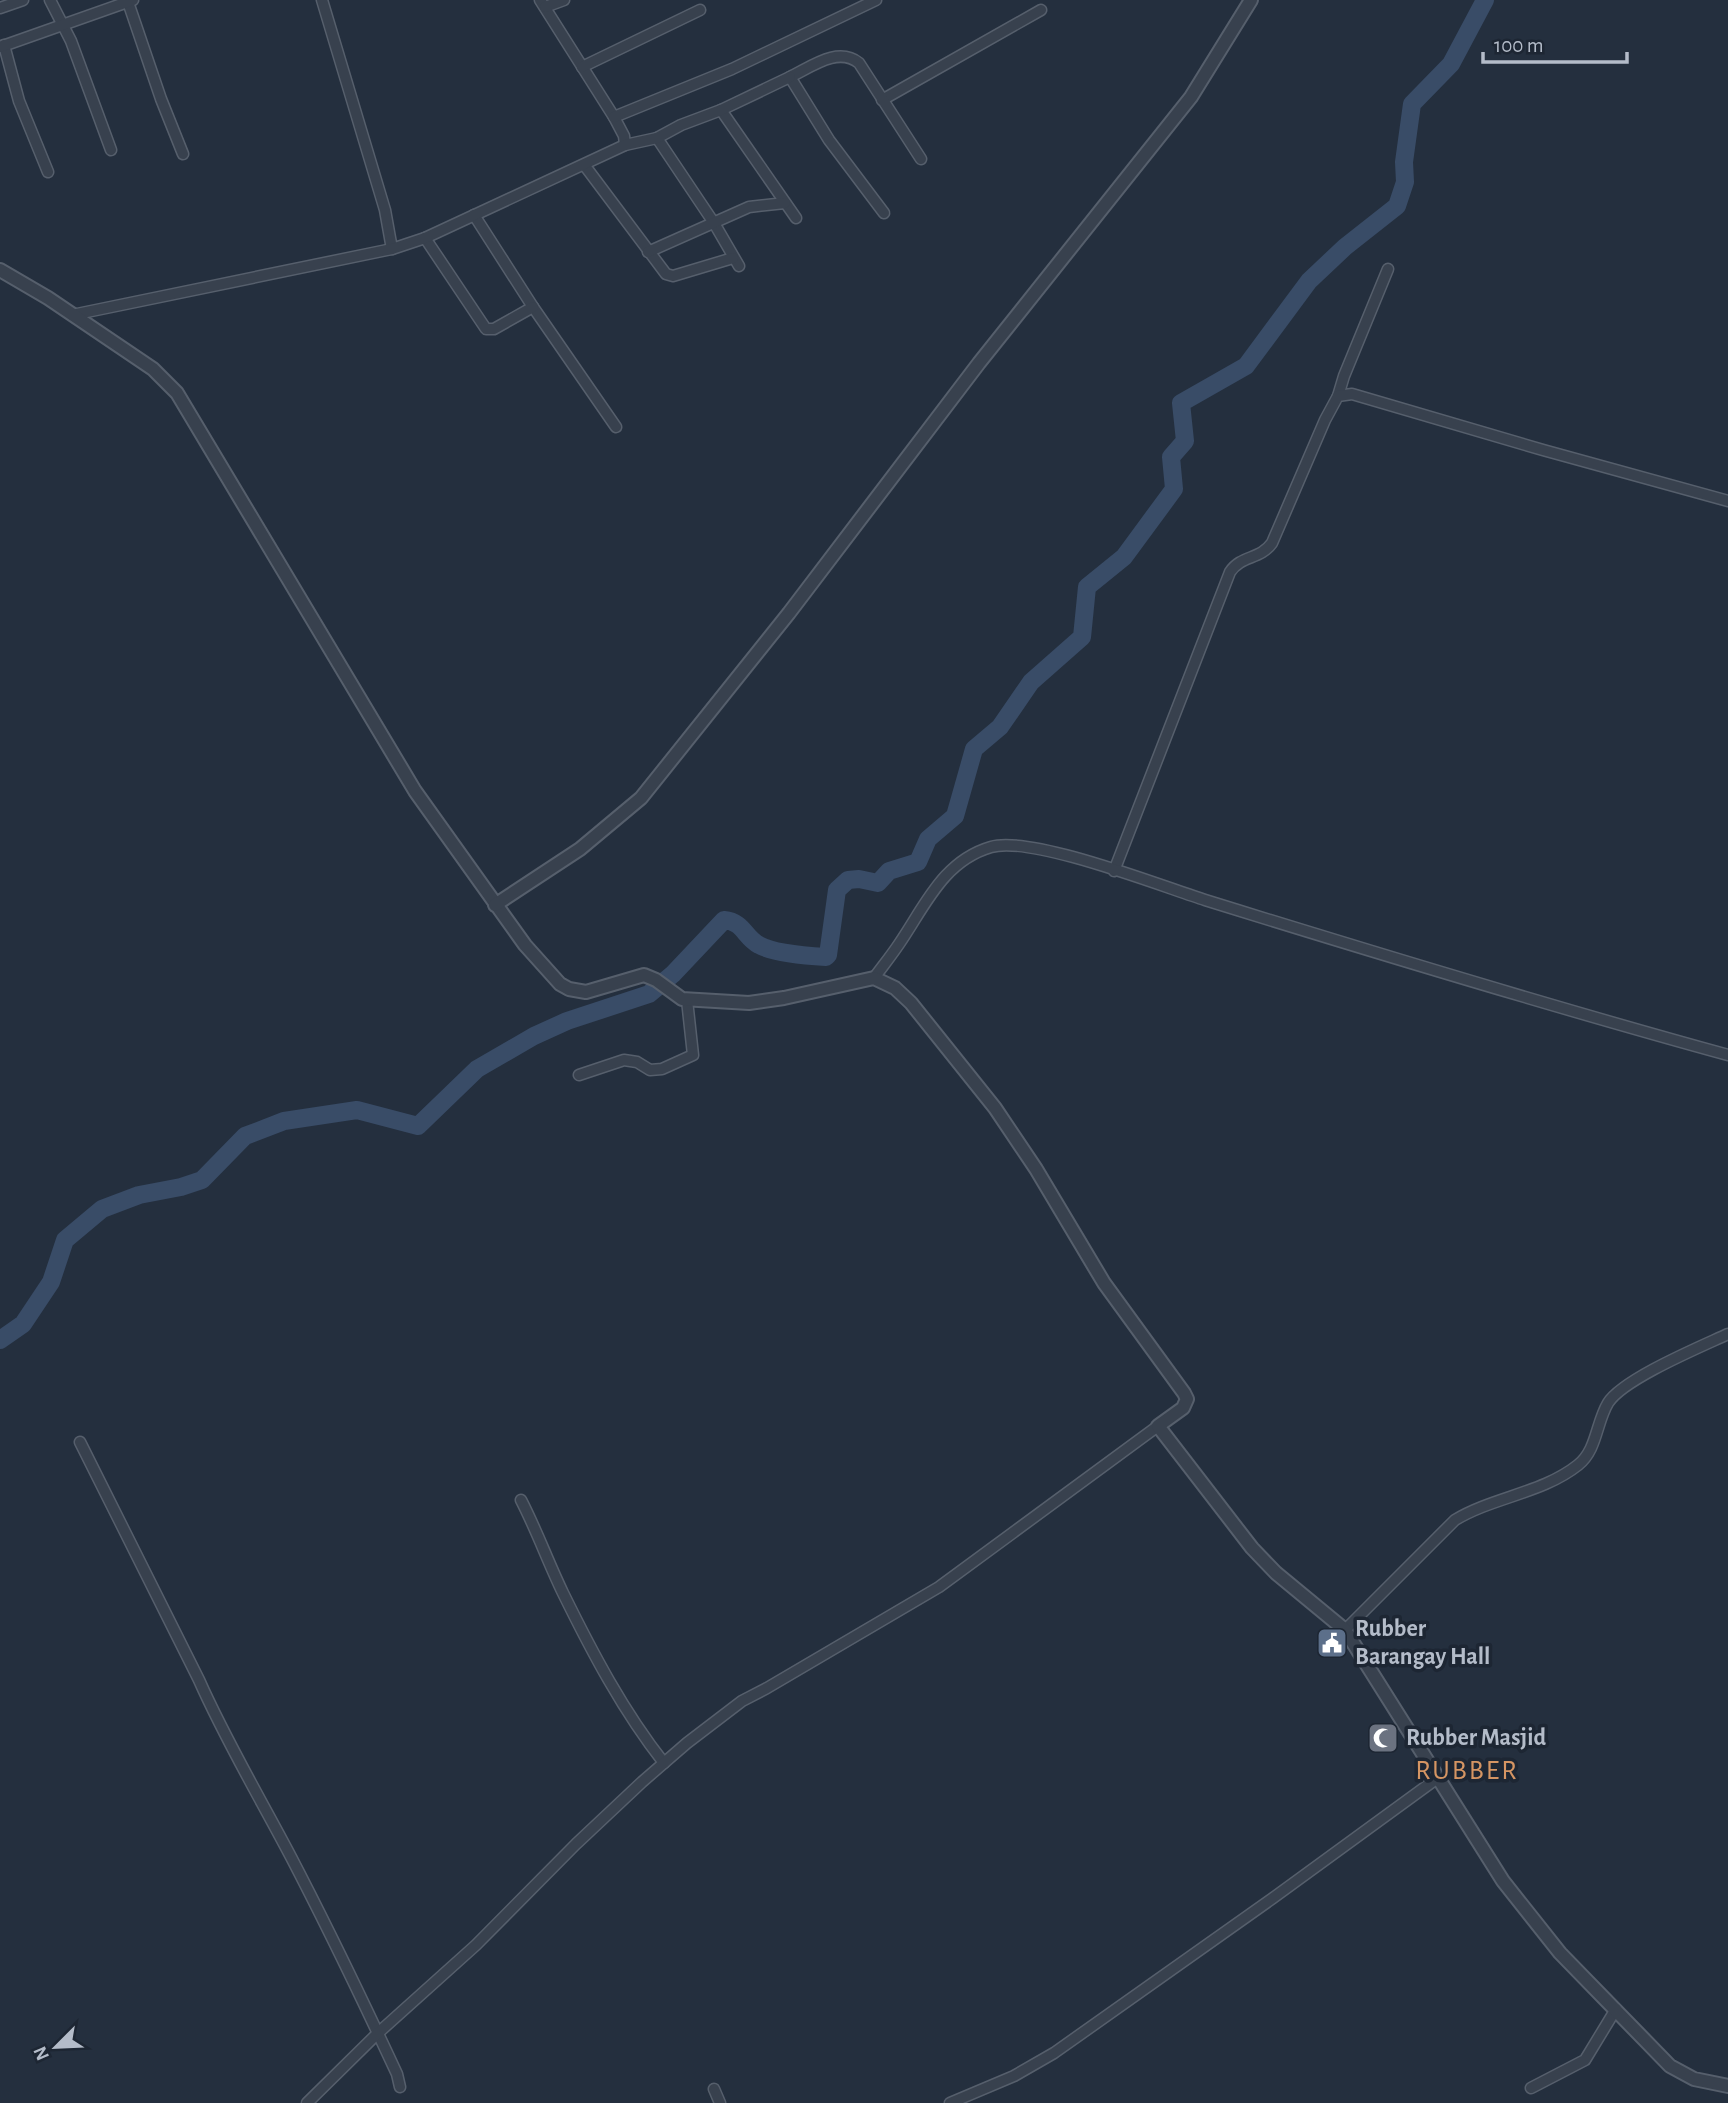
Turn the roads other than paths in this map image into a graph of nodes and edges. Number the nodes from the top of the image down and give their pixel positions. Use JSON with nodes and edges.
{"nodes":[{"id":1,"x":23,"y":0,"type":"edge"},
{"id":2,"x":50,"y":0,"type":"edge"},
{"id":3,"x":322,"y":0,"type":"edge"},
{"id":4,"x":564,"y":0,"type":"edge"},
{"id":5,"x":876,"y":0,"type":"edge"},
{"id":6,"x":1251,"y":0,"type":"edge"},
{"id":7,"x":131,"y":1,"type":"edge"},
{"id":8,"x":543,"y":3,"type":"edge"},
{"id":9,"x":0,"y":8,"type":"edge"},
{"id":10,"x":701,"y":10,"type":"dead end"},
{"id":11,"x":1041,"y":10,"type":"dead end"},
{"id":12,"x":64,"y":25,"type":"junction"},
{"id":13,"x":2,"y":46,"type":"edge"},
{"id":14,"x":582,"y":67,"type":"junction"},
{"id":15,"x":790,"y":77,"type":"junction"},
{"id":16,"x":882,"y":100,"type":"junction"},
{"id":17,"x":721,"y":110,"type":"junction"},
{"id":18,"x":614,"y":117,"type":"junction"},
{"id":19,"x":657,"y":138,"type":"junction"},
{"id":20,"x":625,"y":145,"type":"junction"},
{"id":21,"x":111,"y":150,"type":"dead end"},
{"id":22,"x":183,"y":154,"type":"dead end"},
{"id":23,"x":922,"y":159,"type":"dead end"},
{"id":24,"x":585,"y":166,"type":"junction"},
{"id":25,"x":48,"y":172,"type":"dead end"},
{"id":26,"x":785,"y":203,"type":"junction"},
{"id":27,"x":884,"y":213,"type":"dead end"},
{"id":28,"x":474,"y":215,"type":"junction"},
{"id":29,"x":796,"y":218,"type":"dead end"},
{"id":30,"x":714,"y":223,"type":"junction"},
{"id":31,"x":425,"y":237,"type":"junction"},
{"id":32,"x":392,"y":249,"type":"junction"},
{"id":33,"x":648,"y":252,"type":"junction"},
{"id":34,"x":1388,"y":269,"type":"dead end"},
{"id":35,"x":0,"y":270,"type":"edge"},
{"id":36,"x":533,"y":307,"type":"junction"},
{"id":37,"x":72,"y":315,"type":"junction"},
{"id":38,"x":1338,"y":396,"type":"junction"},
{"id":39,"x":616,"y":427,"type":"dead end"},
{"id":40,"x":1728,"y":501,"type":"edge"},
{"id":41,"x":1114,"y":871,"type":"junction"},
{"id":42,"x":495,"y":905,"type":"junction"},
{"id":43,"x":874,"y":978,"type":"junction"},
{"id":44,"x":687,"y":1000,"type":"junction"},
{"id":45,"x":1728,"y":1055,"type":"edge"},
{"id":46,"x":579,"y":1075,"type":"dead end"},
{"id":47,"x":1728,"y":1334,"type":"edge"},
{"id":48,"x":1158,"y":1426,"type":"junction"},
{"id":49,"x":80,"y":1442,"type":"dead end"},
{"id":50,"x":521,"y":1500,"type":"dead end"},
{"id":51,"x":1345,"y":1630,"type":"junction"},
{"id":52,"x":664,"y":1763,"type":"junction"},
{"id":53,"x":1438,"y":1777,"type":"junction"},
{"id":54,"x":1616,"y":2009,"type":"junction"},
{"id":55,"x":378,"y":2033,"type":"junction"},
{"id":56,"x":1728,"y":2086,"type":"edge"},
{"id":57,"x":400,"y":2087,"type":"dead end"},
{"id":58,"x":1531,"y":2088,"type":"dead end"},
{"id":59,"x":714,"y":2089,"type":"dead end"},
{"id":60,"x":307,"y":2103,"type":"edge"},
{"id":61,"x":720,"y":2103,"type":"edge"},
{"id":62,"x":950,"y":2103,"type":"edge"}],
"edges":[{"from":1,"to":9,"type":"street"},
{"from":2,"to":12,"type":"street"},
{"from":3,"to":32,"type":"street"},
{"from":4,"to":8,"type":"street"},
{"from":5,"to":18,"type":"street"},
{"from":6,"to":42,"type":"street"},
{"from":7,"to":12,"type":"street"},
{"from":7,"to":22,"type":"street"},
{"from":8,"to":14,"type":"street"},
{"from":10,"to":14,"type":"street"},
{"from":11,"to":16,"type":"street"},
{"from":12,"to":13,"type":"street"},
{"from":12,"to":21,"type":"street"},
{"from":13,"to":25,"type":"street"},
{"from":14,"to":18,"type":"street"},
{"from":15,"to":16,"type":"street"},
{"from":15,"to":17,"type":"street"},
{"from":15,"to":27,"type":"street"},
{"from":16,"to":23,"type":"street"},
{"from":17,"to":19,"type":"street"},
{"from":17,"to":26,"type":"street"},
{"from":18,"to":20,"type":"street"},
{"from":19,"to":20,"type":"street"},
{"from":19,"to":30,"type":"street"},
{"from":20,"to":24,"type":"street"},
{"from":24,"to":28,"type":"street"},
{"from":24,"to":33,"type":"street"},
{"from":26,"to":29,"type":"street"},
{"from":26,"to":30,"type":"street"},
{"from":28,"to":31,"type":"street"},
{"from":28,"to":36,"type":"street"},
{"from":30,"to":33,"type":"street"},
{"from":30,"to":33,"type":"street"},
{"from":31,"to":32,"type":"street"},
{"from":31,"to":36,"type":"street"},
{"from":32,"to":37,"type":"street"},
{"from":34,"to":38,"type":"street"},
{"from":35,"to":37,"type":"street"},
{"from":36,"to":39,"type":"street"},
{"from":37,"to":42,"type":"street"},
{"from":38,"to":40,"type":"street"},
{"from":38,"to":41,"type":"street"},
{"from":41,"to":43,"type":"street"},
{"from":41,"to":45,"type":"street"},
{"from":42,"to":44,"type":"street"},
{"from":43,"to":44,"type":"street"},
{"from":43,"to":48,"type":"street"},
{"from":44,"to":46,"type":"street"},
{"from":47,"to":51,"type":"street"},
{"from":48,"to":51,"type":"street"},
{"from":48,"to":52,"type":"street"},
{"from":49,"to":55,"type":"street"},
{"from":50,"to":52,"type":"street"},
{"from":51,"to":53,"type":"street"},
{"from":52,"to":55,"type":"street"},
{"from":53,"to":54,"type":"street"},
{"from":53,"to":62,"type":"street"},
{"from":54,"to":56,"type":"street"},
{"from":54,"to":58,"type":"street"},
{"from":55,"to":57,"type":"street"},
{"from":55,"to":60,"type":"street"},
{"from":59,"to":61,"type":"street"}]}
